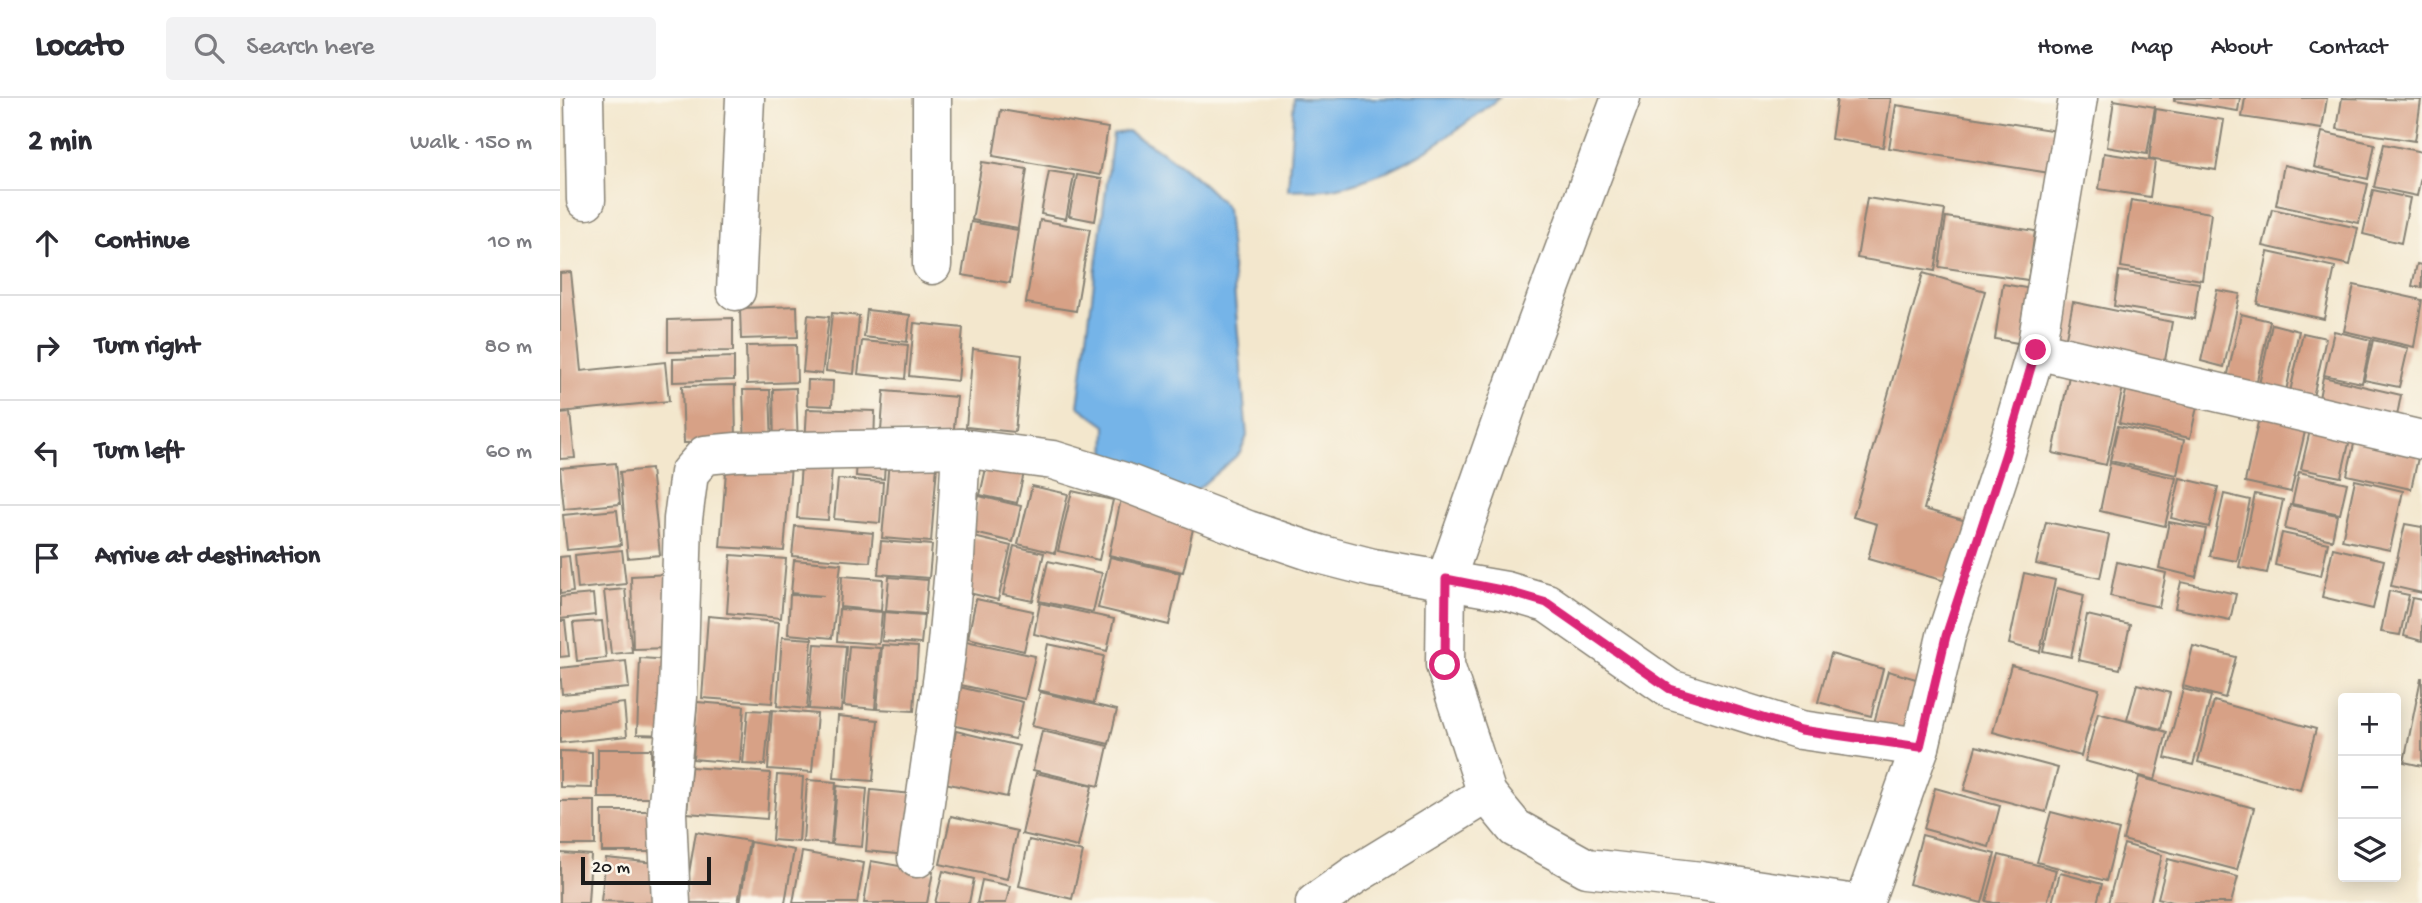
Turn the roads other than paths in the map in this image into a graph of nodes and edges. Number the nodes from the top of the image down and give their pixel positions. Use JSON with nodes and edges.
{"nodes":[{"id":1,"x":584,"y":98,"type":"edge"},
{"id":2,"x":745,"y":98,"type":"edge"},
{"id":3,"x":932,"y":98,"type":"edge"},
{"id":4,"x":1621,"y":98,"type":"edge"},
{"id":5,"x":2078,"y":98,"type":"edge"},
{"id":6,"x":586,"y":200,"type":"dead end"},
{"id":7,"x":932,"y":265,"type":"dead end"},
{"id":8,"x":736,"y":291,"type":"dead end"},
{"id":9,"x":2036,"y":350,"type":"junction"},
{"id":10,"x":2422,"y":440,"type":"edge"},
{"id":11,"x":961,"y":448,"type":"junction"},
{"id":12,"x":1446,"y":579,"type":"junction"},
{"id":13,"x":1920,"y":747,"type":"junction"},
{"id":14,"x":1488,"y":793,"type":"junction"},
{"id":15,"x":918,"y":858,"type":"dead end"},
{"id":16,"x":1698,"y":892,"type":"edge"},
{"id":17,"x":671,"y":903,"type":"edge"},
{"id":18,"x":1315,"y":903,"type":"edge"},
{"id":19,"x":1849,"y":903,"type":"edge"},
{"id":20,"x":1864,"y":903,"type":"edge"}],
"edges":[{"from":1,"to":6,"type":"street"},
{"from":2,"to":8,"type":"street"},
{"from":3,"to":7,"type":"street"},
{"from":4,"to":12,"type":"street"},
{"from":5,"to":9,"type":"street"},
{"from":9,"to":10,"type":"street"},
{"from":9,"to":13,"type":"street"},
{"from":11,"to":12,"type":"street"},
{"from":11,"to":15,"type":"street"},
{"from":11,"to":17,"type":"street"},
{"from":12,"to":13,"type":"street"},
{"from":12,"to":14,"type":"street"},
{"from":13,"to":20,"type":"street"},
{"from":14,"to":16,"type":"street"},
{"from":14,"to":18,"type":"street"},
{"from":16,"to":19,"type":"street"}]}
